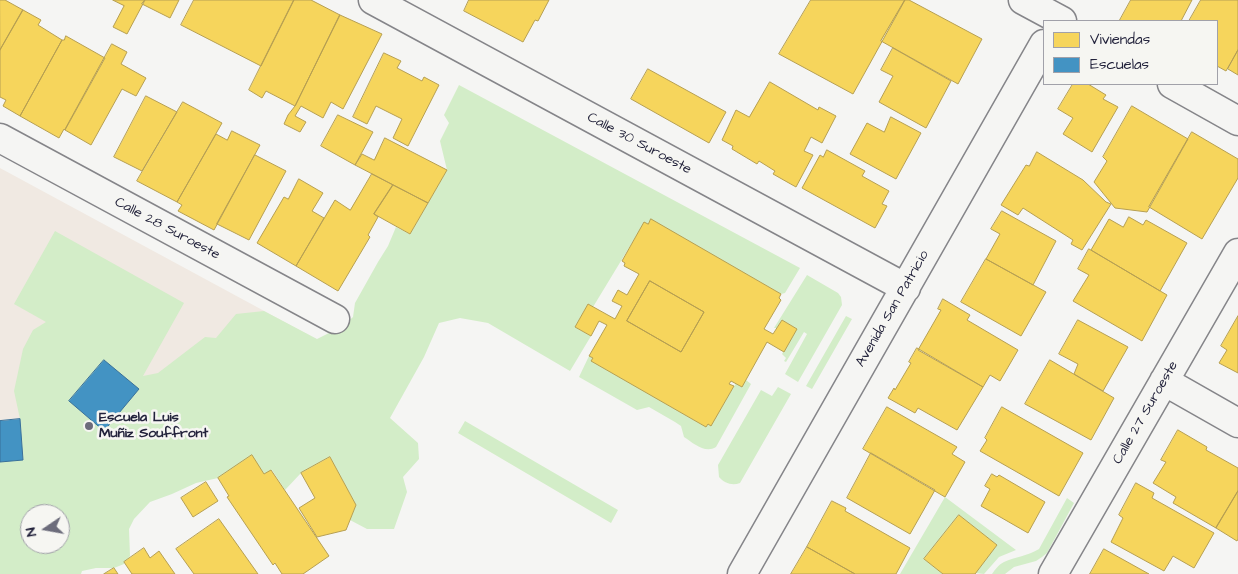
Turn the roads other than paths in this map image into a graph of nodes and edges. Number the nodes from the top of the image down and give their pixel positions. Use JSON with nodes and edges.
{"nodes":[{"id":1,"x":372,"y":0,"type":"edge"},
{"id":2,"x":1023,"y":0,"type":"edge"},
{"id":3,"x":1062,"y":15,"type":"edge"},
{"id":4,"x":1043,"y":46,"type":"edge"},
{"id":5,"x":1174,"y":85,"type":"edge"},
{"id":6,"x":1238,"y":121,"type":"edge"},
{"id":7,"x":0,"y":138,"type":"edge"},
{"id":8,"x":1238,"y":253,"type":"edge"},
{"id":9,"x":906,"y":288,"type":"junction"},
{"id":10,"x":335,"y":319,"type":"dead end"},
{"id":11,"x":1164,"y":381,"type":"junction"},
{"id":12,"x":1238,"y":423,"type":"edge"},
{"id":13,"x":742,"y":574,"type":"edge"},
{"id":14,"x":1053,"y":574,"type":"edge"}],
"edges":[{"from":1,"to":9,"type":"street","name":"Calle 30 Suroeste"},
{"from":2,"to":3,"type":"street"},
{"from":4,"to":9,"type":"street","name":"Avenida San Patricio"},
{"from":5,"to":6,"type":"street"},
{"from":7,"to":10,"type":"street","name":"Calle 28 Suroeste"},
{"from":8,"to":11,"type":"street","name":"Calle 27 Suroeste"},
{"from":9,"to":13,"type":"street","name":"Avenida San Patricio"},
{"from":11,"to":12,"type":"street"},
{"from":11,"to":14,"type":"street","name":"Calle 27 Suroeste"}]}
